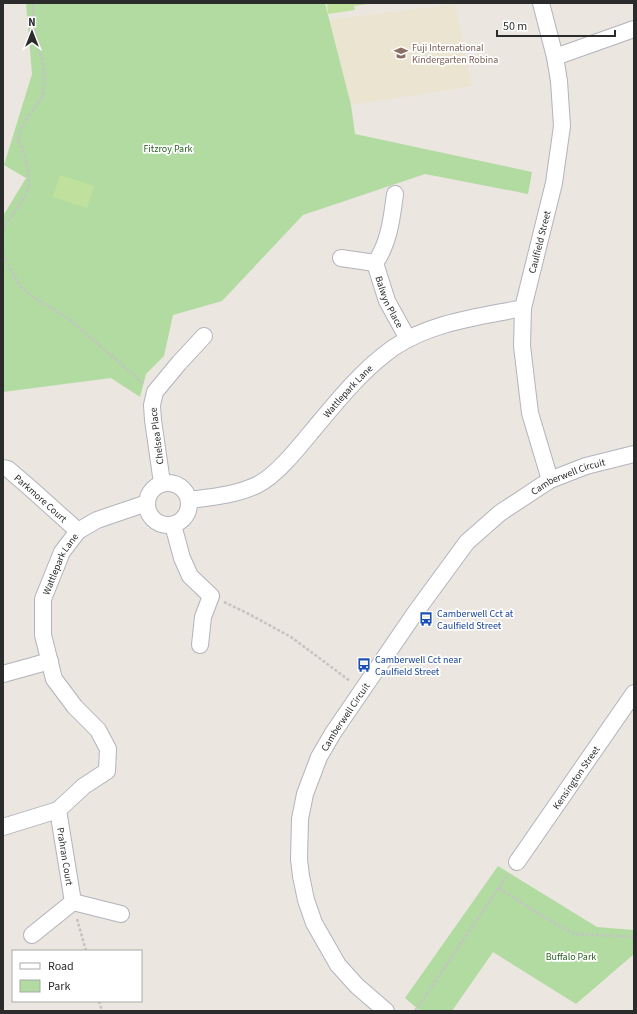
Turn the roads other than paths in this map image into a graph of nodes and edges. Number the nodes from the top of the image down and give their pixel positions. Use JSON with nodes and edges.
{"nodes":[{"id":1,"x":541,"y":3,"type":"edge"},
{"id":2,"x":634,"y":29,"type":"edge"},
{"id":3,"x":555,"y":57,"type":"junction"},
{"id":4,"x":395,"y":194,"type":"dead end"},
{"id":5,"x":341,"y":258,"type":"dead end"},
{"id":6,"x":375,"y":263,"type":"junction"},
{"id":7,"x":523,"y":308,"type":"junction"},
{"id":8,"x":204,"y":336,"type":"dead end"},
{"id":9,"x":408,"y":339,"type":"junction"},
{"id":10,"x":634,"y":454,"type":"edge"},
{"id":11,"x":3,"y":468,"type":"edge"},
{"id":12,"x":550,"y":480,"type":"junction"},
{"id":13,"x":162,"y":483,"type":"junction"},
{"id":14,"x":189,"y":500,"type":"junction"},
{"id":15,"x":147,"y":503,"type":"junction"},
{"id":16,"x":173,"y":525,"type":"junction"},
{"id":17,"x":78,"y":531,"type":"junction"},
{"id":18,"x":200,"y":645,"type":"dead end"},
{"id":19,"x":50,"y":661,"type":"junction"},
{"id":20,"x":3,"y":674,"type":"edge"},
{"id":21,"x":634,"y":693,"type":"edge"},
{"id":22,"x":58,"y":810,"type":"junction"},
{"id":23,"x":3,"y":827,"type":"edge"},
{"id":24,"x":517,"y":862,"type":"road end"},
{"id":25,"x":73,"y":902,"type":"junction"},
{"id":26,"x":121,"y":914,"type":"dead end"},
{"id":27,"x":32,"y":935,"type":"dead end"},
{"id":28,"x":386,"y":1011,"type":"edge"}],
"edges":[{"from":1,"to":3,"type":"street","name":"Caulfield Street"},
{"from":2,"to":3,"type":"street"},
{"from":3,"to":7,"type":"street","name":"Caulfield Street"},
{"from":4,"to":6,"type":"street","name":"Balwyn Place"},
{"from":5,"to":6,"type":"street","name":"Balwyn Place"},
{"from":6,"to":9,"type":"street","name":"Balwyn Place"},
{"from":7,"to":9,"type":"street","name":"Wattlepark Lane"},
{"from":7,"to":12,"type":"street","name":"Caulfield Street"},
{"from":8,"to":13,"type":"street","name":"Chelsea Place"},
{"from":9,"to":14,"type":"street","name":"Wattlepark Lane"},
{"from":10,"to":12,"type":"street","name":"Camberwell Circuit"},
{"from":11,"to":17,"type":"street","name":"Parkmore Court"},
{"from":12,"to":28,"type":"street","name":"Camberwell Circuit"},
{"from":13,"to":14,"type":"street"},
{"from":13,"to":15,"type":"street"},
{"from":14,"to":16,"type":"street"},
{"from":15,"to":16,"type":"street"},
{"from":15,"to":17,"type":"street","name":"Wattlepark Lane"},
{"from":16,"to":18,"type":"street"},
{"from":17,"to":19,"type":"street","name":"Wattlepark Lane"},
{"from":19,"to":20,"type":"street"},
{"from":19,"to":22,"type":"street","name":"Wattlepark Lane"},
{"from":21,"to":24,"type":"street","name":"Kensington Street"},
{"from":22,"to":23,"type":"street"},
{"from":22,"to":25,"type":"street","name":"Prahran Court"},
{"from":25,"to":26,"type":"street"},
{"from":25,"to":27,"type":"street"}]}
